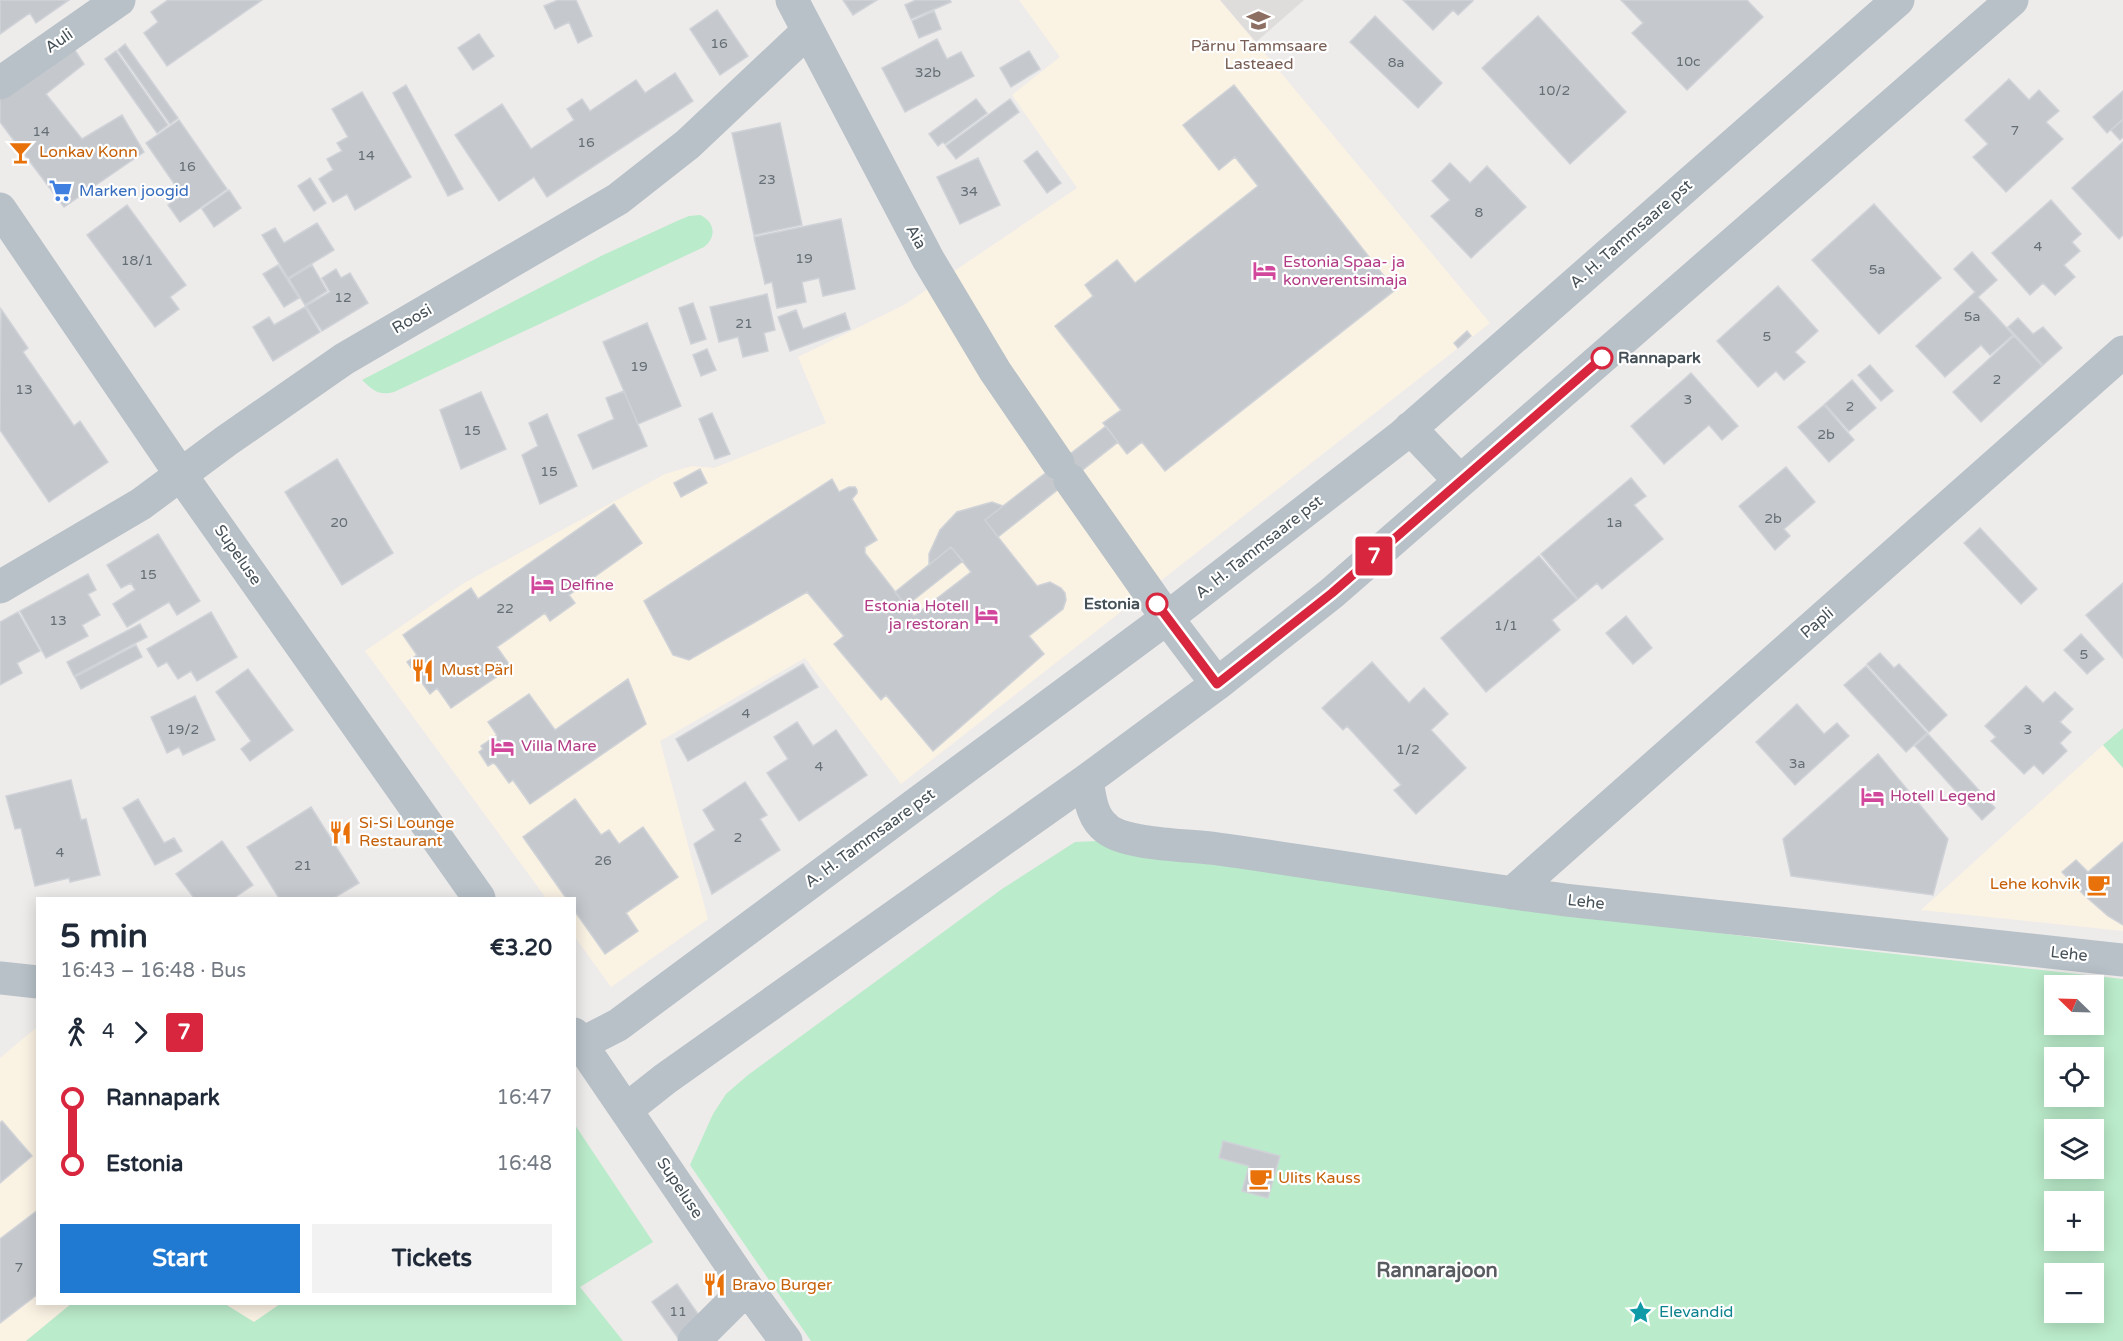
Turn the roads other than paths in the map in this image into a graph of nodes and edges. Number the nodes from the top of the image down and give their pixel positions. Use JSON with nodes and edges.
{"nodes":[{"id":1,"x":118,"y":0,"type":"edge"},
{"id":2,"x":792,"y":0,"type":"edge"},
{"id":3,"x":1898,"y":0,"type":"edge"},
{"id":4,"x":2012,"y":0,"type":"edge"},
{"id":5,"x":807,"y":31,"type":"junction"},
{"id":6,"x":0,"y":83,"type":"edge"},
{"id":7,"x":0,"y":209,"type":"edge"},
{"id":8,"x":2123,"y":352,"type":"edge"},
{"id":9,"x":1410,"y":428,"type":"junction"},
{"id":10,"x":182,"y":475,"type":"junction"},
{"id":11,"x":1460,"y":481,"type":"junction"},
{"id":12,"x":0,"y":587,"type":"edge"},
{"id":13,"x":1167,"y":618,"type":"junction"},
{"id":14,"x":1217,"y":684,"type":"junction"},
{"id":15,"x":1087,"y":780,"type":"junction"},
{"id":16,"x":1512,"y":893,"type":"junction"},
{"id":17,"x":478,"y":897,"type":"edge"},
{"id":18,"x":2123,"y":960,"type":"edge"},
{"id":19,"x":0,"y":978,"type":"edge"},
{"id":20,"x":36,"y":982,"type":"edge"},
{"id":21,"x":577,"y":1041,"type":"edge"},
{"id":22,"x":627,"y":1109,"type":"junction"},
{"id":23,"x":747,"y":1288,"type":"junction"},
{"id":24,"x":694,"y":1341,"type":"edge"},
{"id":25,"x":786,"y":1341,"type":"edge"}],
"edges":[{"from":1,"to":6,"type":"street","name":"Auli"},
{"from":2,"to":5,"type":"street","name":"Aia"},
{"from":3,"to":9,"type":"street","name":"A. H. Tammsaare pst"},
{"from":4,"to":11,"type":"street"},
{"from":5,"to":10,"type":"street","name":"Roosi"},
{"from":5,"to":13,"type":"street","name":"Aia"},
{"from":7,"to":10,"type":"street","name":"Supeluse"},
{"from":8,"to":16,"type":"street","name":"Papli"},
{"from":9,"to":11,"type":"street"},
{"from":9,"to":13,"type":"street","name":"A. H. Tammsaare pst"},
{"from":10,"to":12,"type":"street","name":"Roosi"},
{"from":10,"to":17,"type":"street","name":"Supeluse"},
{"from":11,"to":14,"type":"street"},
{"from":13,"to":14,"type":"street","name":"Aia"},
{"from":13,"to":21,"type":"street","name":"A. H. Tammsaare pst"},
{"from":14,"to":15,"type":"street"},
{"from":15,"to":16,"type":"street","name":"Lehe"},
{"from":15,"to":22,"type":"street"},
{"from":16,"to":18,"type":"street","name":"Lehe"},
{"from":19,"to":20,"type":"street"},
{"from":21,"to":22,"type":"street","name":"Supeluse"},
{"from":22,"to":23,"type":"street","name":"Supeluse"},
{"from":23,"to":24,"type":"street"},
{"from":23,"to":25,"type":"street","name":"Supeluse"}]}
